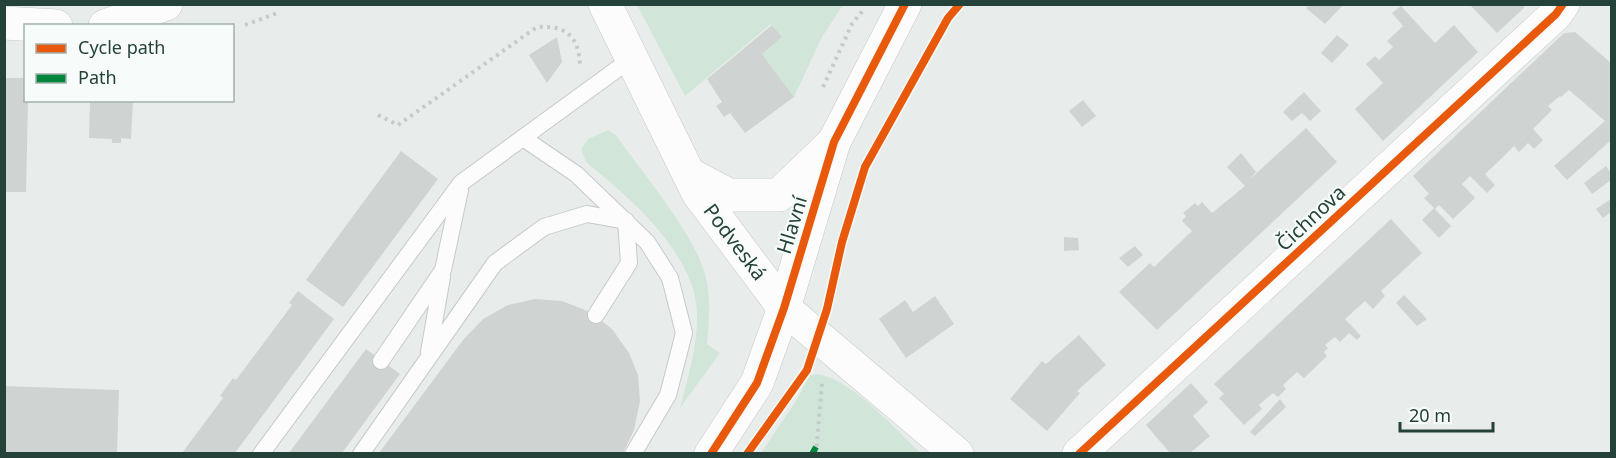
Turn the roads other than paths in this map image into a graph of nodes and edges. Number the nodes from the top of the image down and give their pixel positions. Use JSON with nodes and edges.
{"nodes":[{"id":1,"x":166,"y":4,"type":"edge"},
{"id":2,"x":605,"y":4,"type":"edge"},
{"id":3,"x":905,"y":4,"type":"edge"},
{"id":4,"x":1563,"y":4,"type":"edge"},
{"id":5,"x":4,"y":23,"type":"edge"},
{"id":6,"x":24,"y":24,"type":"edge"},
{"id":7,"x":111,"y":24,"type":"edge"},
{"id":8,"x":631,"y":59,"type":"junction"},
{"id":9,"x":524,"y":138,"type":"junction"},
{"id":10,"x":834,"y":142,"type":"junction"},
{"id":11,"x":689,"y":174,"type":"junction"},
{"id":12,"x":461,"y":183,"type":"junction"},
{"id":13,"x":626,"y":221,"type":"junction"},
{"id":14,"x":443,"y":270,"type":"junction"},
{"id":15,"x":784,"y":308,"type":"junction"},
{"id":16,"x":596,"y":315,"type":"dead end"},
{"id":17,"x":428,"y":356,"type":"junction"},
{"id":18,"x":381,"y":361,"type":"dead end"},
{"id":19,"x":261,"y":453,"type":"edge"},
{"id":20,"x":361,"y":453,"type":"edge"},
{"id":21,"x":633,"y":453,"type":"edge"},
{"id":22,"x":711,"y":453,"type":"edge"},
{"id":23,"x":957,"y":453,"type":"edge"},
{"id":24,"x":1079,"y":453,"type":"edge"}],
"edges":[{"from":1,"to":7,"type":"street"},
{"from":2,"to":8,"type":"street","name":"Podveská"},
{"from":3,"to":10,"type":"street","name":"Hlavní"},
{"from":4,"to":24,"type":"street","name":"Čichnova"},
{"from":5,"to":6,"type":"street"},
{"from":8,"to":9,"type":"lane"},
{"from":8,"to":11,"type":"street","name":"Podveská"},
{"from":9,"to":12,"type":"lane"},
{"from":9,"to":13,"type":"lane"},
{"from":10,"to":11,"type":"street"},
{"from":10,"to":15,"type":"street","name":"Hlavní"},
{"from":11,"to":15,"type":"street","name":"Podveská"},
{"from":12,"to":14,"type":"lane"},
{"from":12,"to":19,"type":"lane"},
{"from":13,"to":16,"type":"lane"},
{"from":13,"to":17,"type":"lane"},
{"from":13,"to":21,"type":"lane"},
{"from":14,"to":17,"type":"lane"},
{"from":14,"to":18,"type":"lane"},
{"from":15,"to":22,"type":"street","name":"Hlavní"},
{"from":15,"to":23,"type":"street","name":"Podveská"},
{"from":17,"to":20,"type":"lane"}]}
